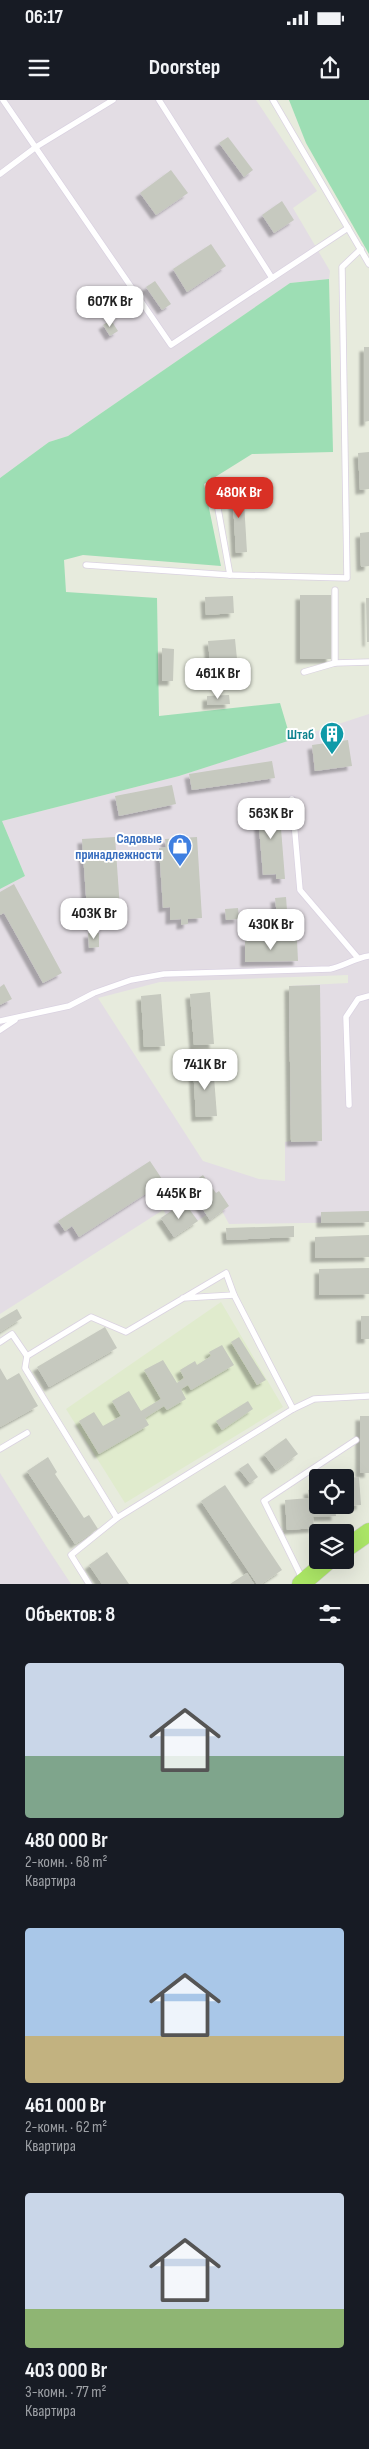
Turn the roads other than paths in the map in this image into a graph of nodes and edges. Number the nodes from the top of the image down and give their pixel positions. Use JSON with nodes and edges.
{"nodes":[{"id":1,"x":3,"y":100,"type":"edge"},
{"id":2,"x":113,"y":100,"type":"edge"},
{"id":3,"x":159,"y":100,"type":"edge"},
{"id":4,"x":273,"y":101,"type":"edge"},
{"id":5,"x":36,"y":147,"type":"junction"},
{"id":6,"x":0,"y":174,"type":"edge"},
{"id":7,"x":348,"y":228,"type":"junction"},
{"id":8,"x":360,"y":249,"type":"junction"},
{"id":9,"x":369,"y":264,"type":"edge"},
{"id":10,"x":272,"y":278,"type":"junction"},
{"id":11,"x":215,"y":492,"type":"dead end"},
{"id":12,"x":86,"y":565,"type":"dead end"},
{"id":13,"x":230,"y":575,"type":"junction"},
{"id":14,"x":335,"y":590,"type":"dead end"},
{"id":15,"x":369,"y":662,"type":"edge"},
{"id":16,"x":335,"y":663,"type":"junction"},
{"id":17,"x":304,"y":672,"type":"dead end"},
{"id":18,"x":292,"y":799,"type":"dead end"},
{"id":19,"x":369,"y":956,"type":"edge"},
{"id":20,"x":358,"y":958,"type":"junction"},
{"id":21,"x":369,"y":996,"type":"edge"},
{"id":22,"x":18,"y":1018,"type":"junction"},
{"id":23,"x":0,"y":1021,"type":"edge"},
{"id":24,"x":0,"y":1030,"type":"edge"},
{"id":25,"x":349,"y":1104,"type":"dead end"},
{"id":26,"x":234,"y":1295,"type":"junction"},
{"id":27,"x":184,"y":1298,"type":"junction"},
{"id":28,"x":0,"y":1342,"type":"edge"},
{"id":29,"x":27,"y":1356,"type":"junction"},
{"id":30,"x":369,"y":1396,"type":"edge"},
{"id":31,"x":293,"y":1409,"type":"junction"},
{"id":32,"x":27,"y":1433,"type":"dead end"},
{"id":33,"x":356,"y":1440,"type":"dead end"},
{"id":34,"x":0,"y":1449,"type":"edge"},
{"id":35,"x":118,"y":1518,"type":"junction"},
{"id":36,"x":369,"y":1532,"type":"edge"},
{"id":37,"x":354,"y":1543,"type":"edge"},
{"id":38,"x":318,"y":1569,"type":"edge"},
{"id":39,"x":302,"y":1583,"type":"edge"},
{"id":40,"x":89,"y":1584,"type":"edge"}],
"edges":[{"from":1,"to":5,"type":"lane"},
{"from":2,"to":5,"type":"lane"},
{"from":3,"to":10,"type":"lane"},
{"from":4,"to":7,"type":"lane"},
{"from":5,"to":6,"type":"lane"},
{"from":5,"to":10,"type":"lane"},
{"from":7,"to":8,"type":"lane"},
{"from":7,"to":10,"type":"lane"},
{"from":8,"to":9,"type":"lane"},
{"from":8,"to":13,"type":"lane"},
{"from":11,"to":13,"type":"lane"},
{"from":12,"to":13,"type":"lane"},
{"from":14,"to":16,"type":"lane"},
{"from":15,"to":16,"type":"lane"},
{"from":16,"to":17,"type":"lane"},
{"from":18,"to":20,"type":"lane"},
{"from":19,"to":20,"type":"lane"},
{"from":20,"to":22,"type":"lane"},
{"from":21,"to":25,"type":"lane"},
{"from":22,"to":23,"type":"lane"},
{"from":22,"to":24,"type":"lane"},
{"from":26,"to":27,"type":"lane"},
{"from":26,"to":27,"type":"lane"},
{"from":26,"to":31,"type":"lane"},
{"from":27,"to":29,"type":"lane"},
{"from":28,"to":29,"type":"lane"},
{"from":29,"to":35,"type":"lane"},
{"from":30,"to":31,"type":"lane"},
{"from":31,"to":35,"type":"lane"},
{"from":32,"to":34,"type":"lane"},
{"from":33,"to":39,"type":"lane"},
{"from":35,"to":40,"type":"lane"},
{"from":36,"to":37,"type":"main road"},
{"from":38,"to":39,"type":"main road"}]}
